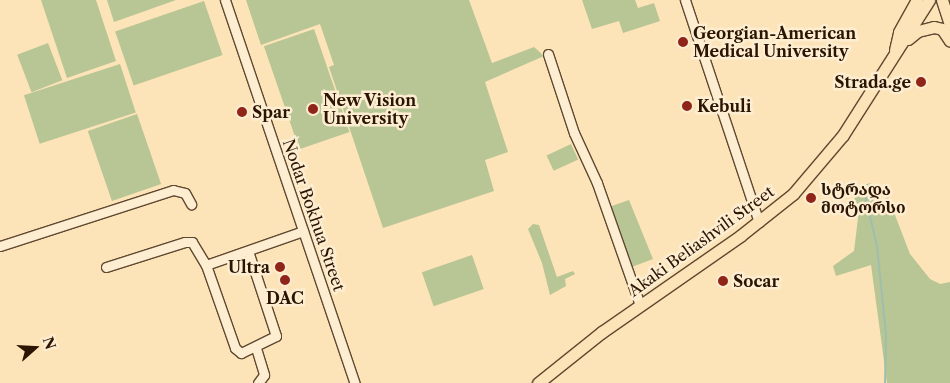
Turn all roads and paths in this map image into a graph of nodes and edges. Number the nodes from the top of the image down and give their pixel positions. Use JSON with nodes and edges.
{"nodes":[{"id":1,"x":225,"y":0,"type":"edge"},
{"id":2,"x":685,"y":0,"type":"edge"},
{"id":3,"x":917,"y":0,"type":"edge"},
{"id":4,"x":929,"y":0,"type":"edge"},
{"id":5,"x":942,"y":0,"type":"edge"},
{"id":6,"x":950,"y":25,"type":"edge"},
{"id":7,"x":950,"y":41,"type":"edge"},
{"id":8,"x":898,"y":50,"type":"junction"},
{"id":9,"x":548,"y":54,"type":"dead end"},
{"id":10,"x":191,"y":204,"type":"dead end"},
{"id":11,"x":759,"y":222,"type":"junction"},
{"id":12,"x":303,"y":231,"type":"junction"},
{"id":13,"x":0,"y":246,"type":"edge"},
{"id":14,"x":248,"y":251,"type":"junction"},
{"id":15,"x":206,"y":265,"type":"junction"},
{"id":16,"x":106,"y":267,"type":"dead end"},
{"id":17,"x":640,"y":305,"type":"junction"},
{"id":18,"x":256,"y":348,"type":"junction"},
{"id":19,"x":258,"y":383,"type":"edge"},
{"id":20,"x":354,"y":383,"type":"edge"},
{"id":21,"x":538,"y":383,"type":"edge"}],
"edges":[{"from":1,"to":12,"type":"street","name":"Nodar Bokhua Street"},
{"from":2,"to":11,"type":"street"},
{"from":3,"to":8,"type":"main road","name":"Akaki Beliashvili Street"},
{"from":4,"to":8,"type":"main road","name":"Akaki Beliashvili Street"},
{"from":5,"to":6,"type":"main road"},
{"from":7,"to":8,"type":"main road"},
{"from":8,"to":11,"type":"main road","name":"Akaki Beliashvili Street"},
{"from":9,"to":17,"type":"street"},
{"from":10,"to":13,"type":"street"},
{"from":11,"to":17,"type":"main road","name":"Akaki Beliashvili Street"},
{"from":12,"to":14,"type":"street"},
{"from":12,"to":20,"type":"street","name":"Nodar Bokhua Street"},
{"from":14,"to":15,"type":"street"},
{"from":14,"to":18,"type":"street"},
{"from":15,"to":16,"type":"street"},
{"from":15,"to":18,"type":"street"},
{"from":17,"to":21,"type":"main road","name":"Akaki Beliashvili Street"},
{"from":18,"to":19,"type":"street"}]}
